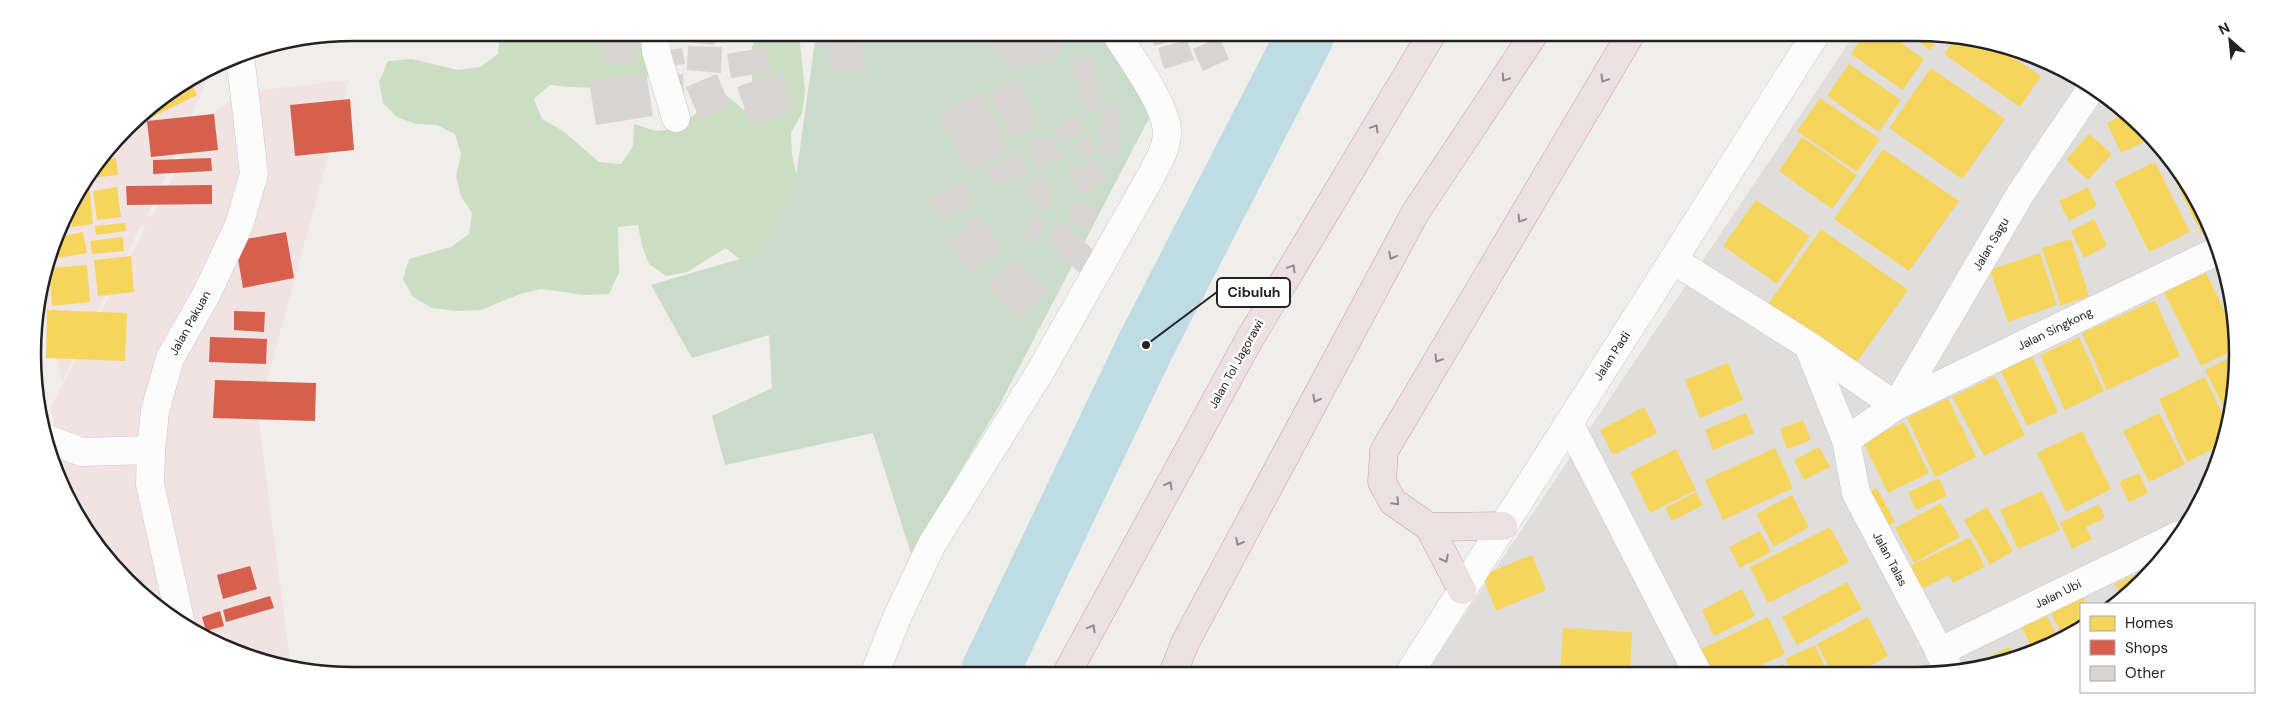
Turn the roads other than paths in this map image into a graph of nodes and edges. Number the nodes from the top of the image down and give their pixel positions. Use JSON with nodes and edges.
{"nodes":[{"id":1,"x":655,"y":41,"type":"edge"},
{"id":2,"x":1121,"y":41,"type":"edge"},
{"id":3,"x":1428,"y":41,"type":"edge"},
{"id":4,"x":1529,"y":41,"type":"edge"},
{"id":5,"x":1627,"y":41,"type":"edge"},
{"id":6,"x":1811,"y":41,"type":"edge"},
{"id":7,"x":241,"y":62,"type":"edge"},
{"id":8,"x":2088,"y":93,"type":"edge"},
{"id":9,"x":676,"y":118,"type":"dead end"},
{"id":10,"x":2212,"y":253,"type":"edge"},
{"id":11,"x":1673,"y":260,"type":"junction"},
{"id":12,"x":1808,"y":345,"type":"junction"},
{"id":13,"x":1896,"y":406,"type":"junction"},
{"id":14,"x":1569,"y":423,"type":"junction"},
{"id":15,"x":1846,"y":440,"type":"junction"},
{"id":16,"x":54,"y":442,"type":"edge"},
{"id":17,"x":151,"y":450,"type":"junction"},
{"id":18,"x":1503,"y":526,"type":"junction"},
{"id":19,"x":1429,"y":527,"type":"junction"},
{"id":20,"x":2165,"y":543,"type":"edge"},
{"id":21,"x":1462,"y":590,"type":"junction"},
{"id":22,"x":179,"y":613,"type":"edge"},
{"id":23,"x":1945,"y":663,"type":"edge"},
{"id":24,"x":877,"y":667,"type":"edge"},
{"id":25,"x":1070,"y":667,"type":"edge"},
{"id":26,"x":1176,"y":667,"type":"edge"},
{"id":27,"x":1413,"y":667,"type":"edge"},
{"id":28,"x":1694,"y":667,"type":"edge"}],
"edges":[{"from":1,"to":9,"type":"street"},
{"from":2,"to":24,"type":"street"},
{"from":25,"to":3,"type":"highway","name":"Jalan Tol Jagorawi","one_way":true},
{"from":4,"to":26,"type":"highway","one_way":true},
{"from":5,"to":19,"type":"highway","one_way":true},
{"from":6,"to":11,"type":"street","name":"Jalan Padi"},
{"from":7,"to":17,"type":"street","name":"Jalan Pakuan"},
{"from":8,"to":13,"type":"street","name":"Jalan Sagu"},
{"from":10,"to":13,"type":"street","name":"Jalan Singkong"},
{"from":11,"to":12,"type":"street"},
{"from":11,"to":14,"type":"street","name":"Jalan Padi"},
{"from":12,"to":13,"type":"street"},
{"from":12,"to":15,"type":"street","name":"Jalan Talas"},
{"from":13,"to":15,"type":"street"},
{"from":14,"to":18,"type":"street","name":"Jalan Padi"},
{"from":14,"to":28,"type":"street"},
{"from":15,"to":23,"type":"street","name":"Jalan Talas"},
{"from":16,"to":17,"type":"street"},
{"from":17,"to":22,"type":"street","name":"Jalan Pakuan"},
{"from":18,"to":19,"type":"highway"},
{"from":18,"to":21,"type":"street","name":"Jalan Padi"},
{"from":19,"to":21,"type":"highway","one_way":true},
{"from":20,"to":23,"type":"street","name":"Jalan Ubi"},
{"from":21,"to":27,"type":"street","name":"Jalan Padi"}]}
